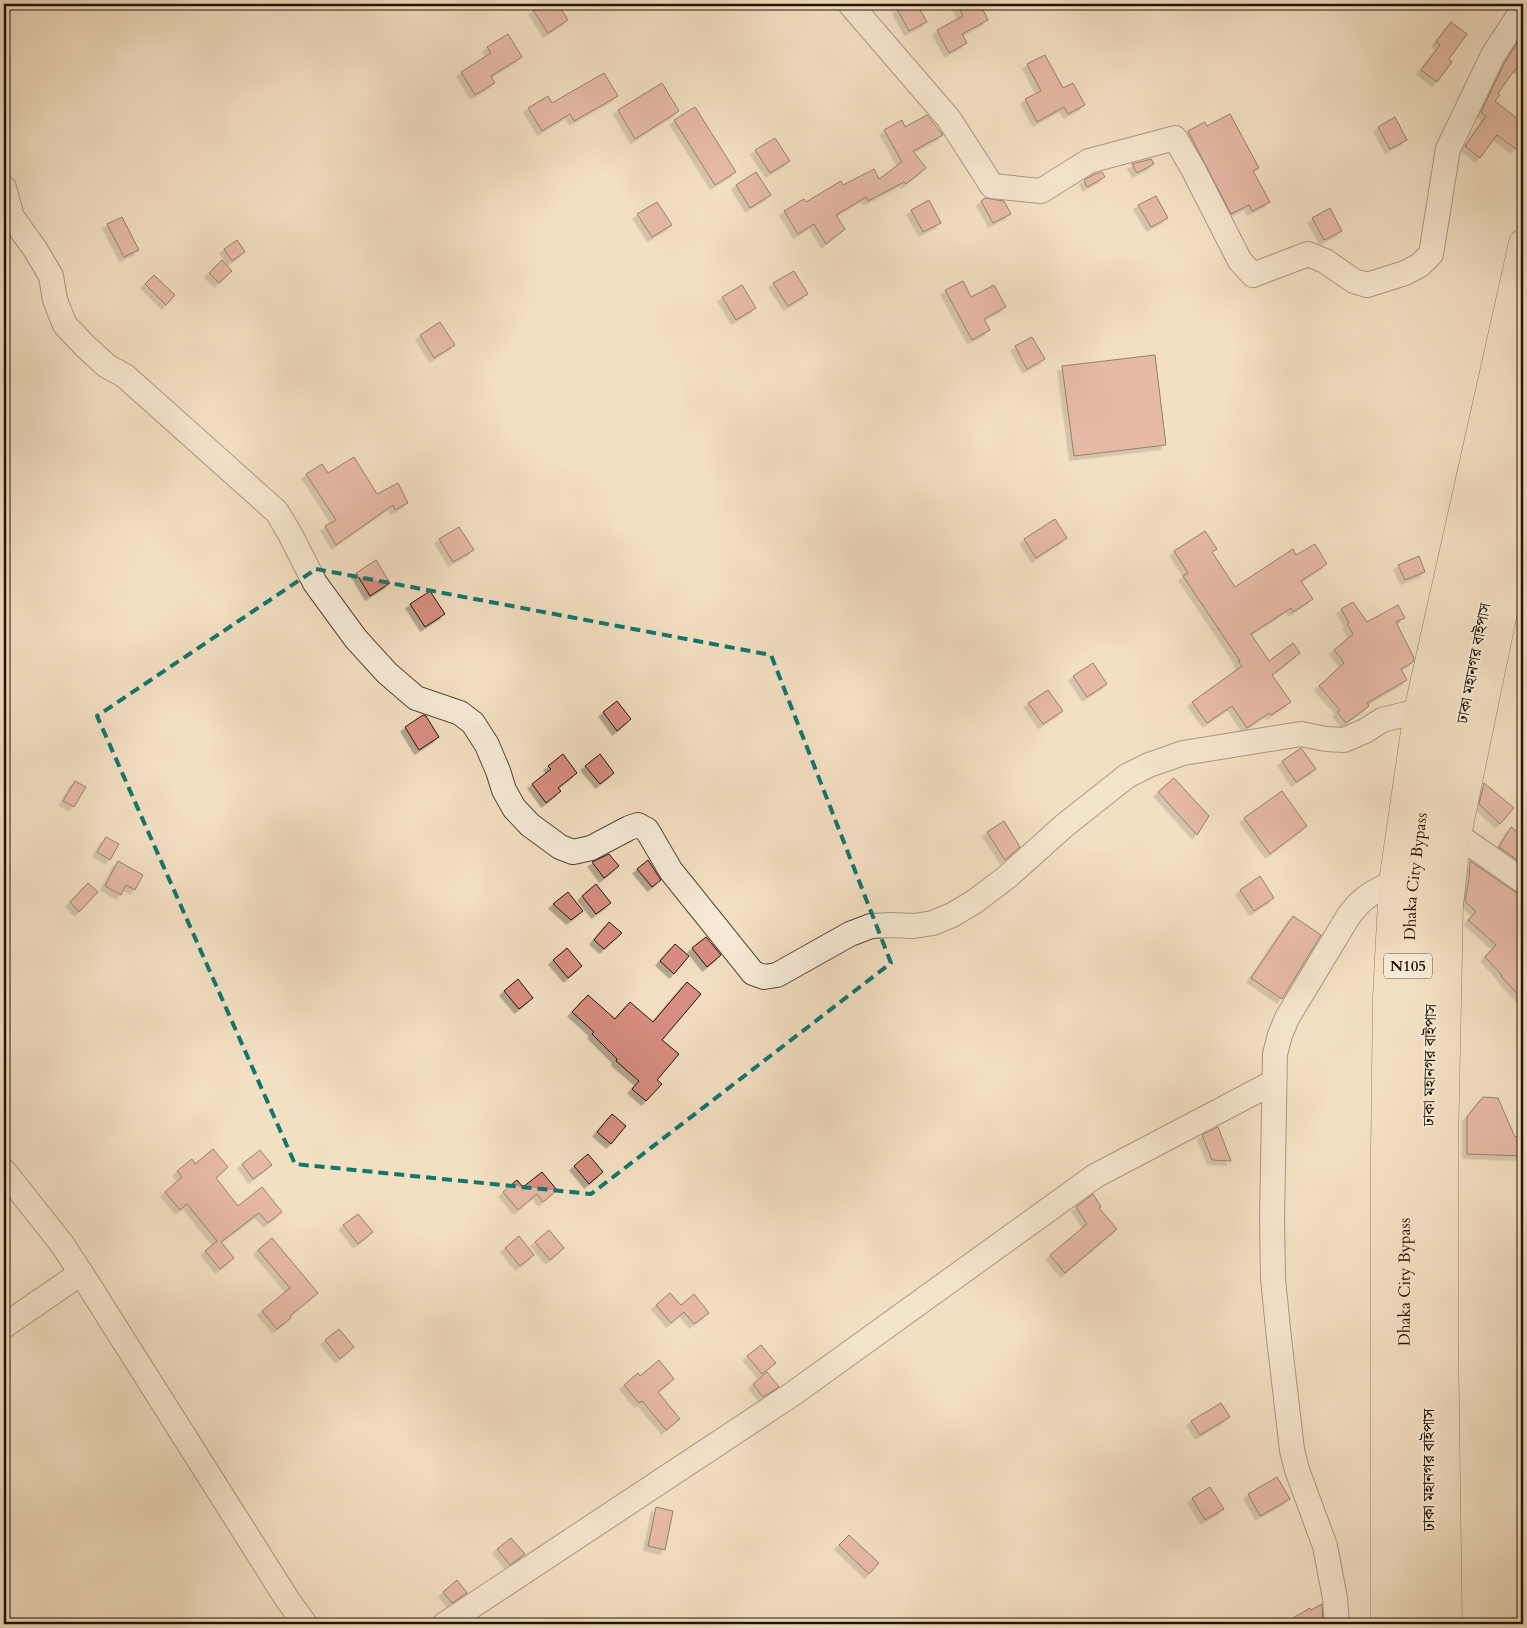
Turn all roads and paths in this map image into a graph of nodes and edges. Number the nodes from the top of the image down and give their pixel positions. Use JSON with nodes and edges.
{"nodes":[{"id":1,"x":850,"y":4,"type":"edge"},
{"id":2,"x":1523,"y":8,"type":"edge"},
{"id":3,"x":4,"y":188,"type":"edge"},
{"id":4,"x":1523,"y":244,"type":"edge"},
{"id":5,"x":1523,"y":320,"type":"edge"},
{"id":6,"x":1523,"y":424,"type":"edge"},
{"id":7,"x":1523,"y":516,"type":"edge"},
{"id":8,"x":1418,"y":711,"type":"junction"},
{"id":9,"x":1457,"y":835,"type":"junction"},
{"id":10,"x":1523,"y":881,"type":"edge"},
{"id":11,"x":1393,"y":882,"type":"junction"},
{"id":12,"x":1274,"y":1082,"type":"junction"},
{"id":13,"x":4,"y":1171,"type":"edge"},
{"id":14,"x":81,"y":1273,"type":"junction"},
{"id":15,"x":4,"y":1326,"type":"edge"},
{"id":16,"x":305,"y":1624,"type":"edge"},
{"id":17,"x":445,"y":1624,"type":"edge"},
{"id":18,"x":1337,"y":1624,"type":"edge"},
{"id":19,"x":1385,"y":1624,"type":"edge"},
{"id":20,"x":1402,"y":1624,"type":"edge"},
{"id":21,"x":1429,"y":1624,"type":"edge"},
{"id":22,"x":1448,"y":1624,"type":"edge"}],
"edges":[{"from":1,"to":2,"type":"street"},
{"from":3,"to":8,"type":"street"},
{"from":4,"to":8,"type":"main road"},
{"from":5,"to":20,"type":"main road","name":"Dhaka City Bypass","number":"N105"},
{"from":6,"to":21,"type":"main road","name":"ঢাকা মহানগর বাইপাস","number":"N105"},
{"from":7,"to":9,"type":"main road"},
{"from":8,"to":11,"type":"main road"},
{"from":9,"to":10,"type":"street"},
{"from":9,"to":22,"type":"main road"},
{"from":11,"to":12,"type":"street"},
{"from":11,"to":19,"type":"main road"},
{"from":12,"to":17,"type":"street"},
{"from":12,"to":18,"type":"street"},
{"from":13,"to":14,"type":"street"},
{"from":14,"to":15,"type":"street"},
{"from":14,"to":16,"type":"street"}]}
